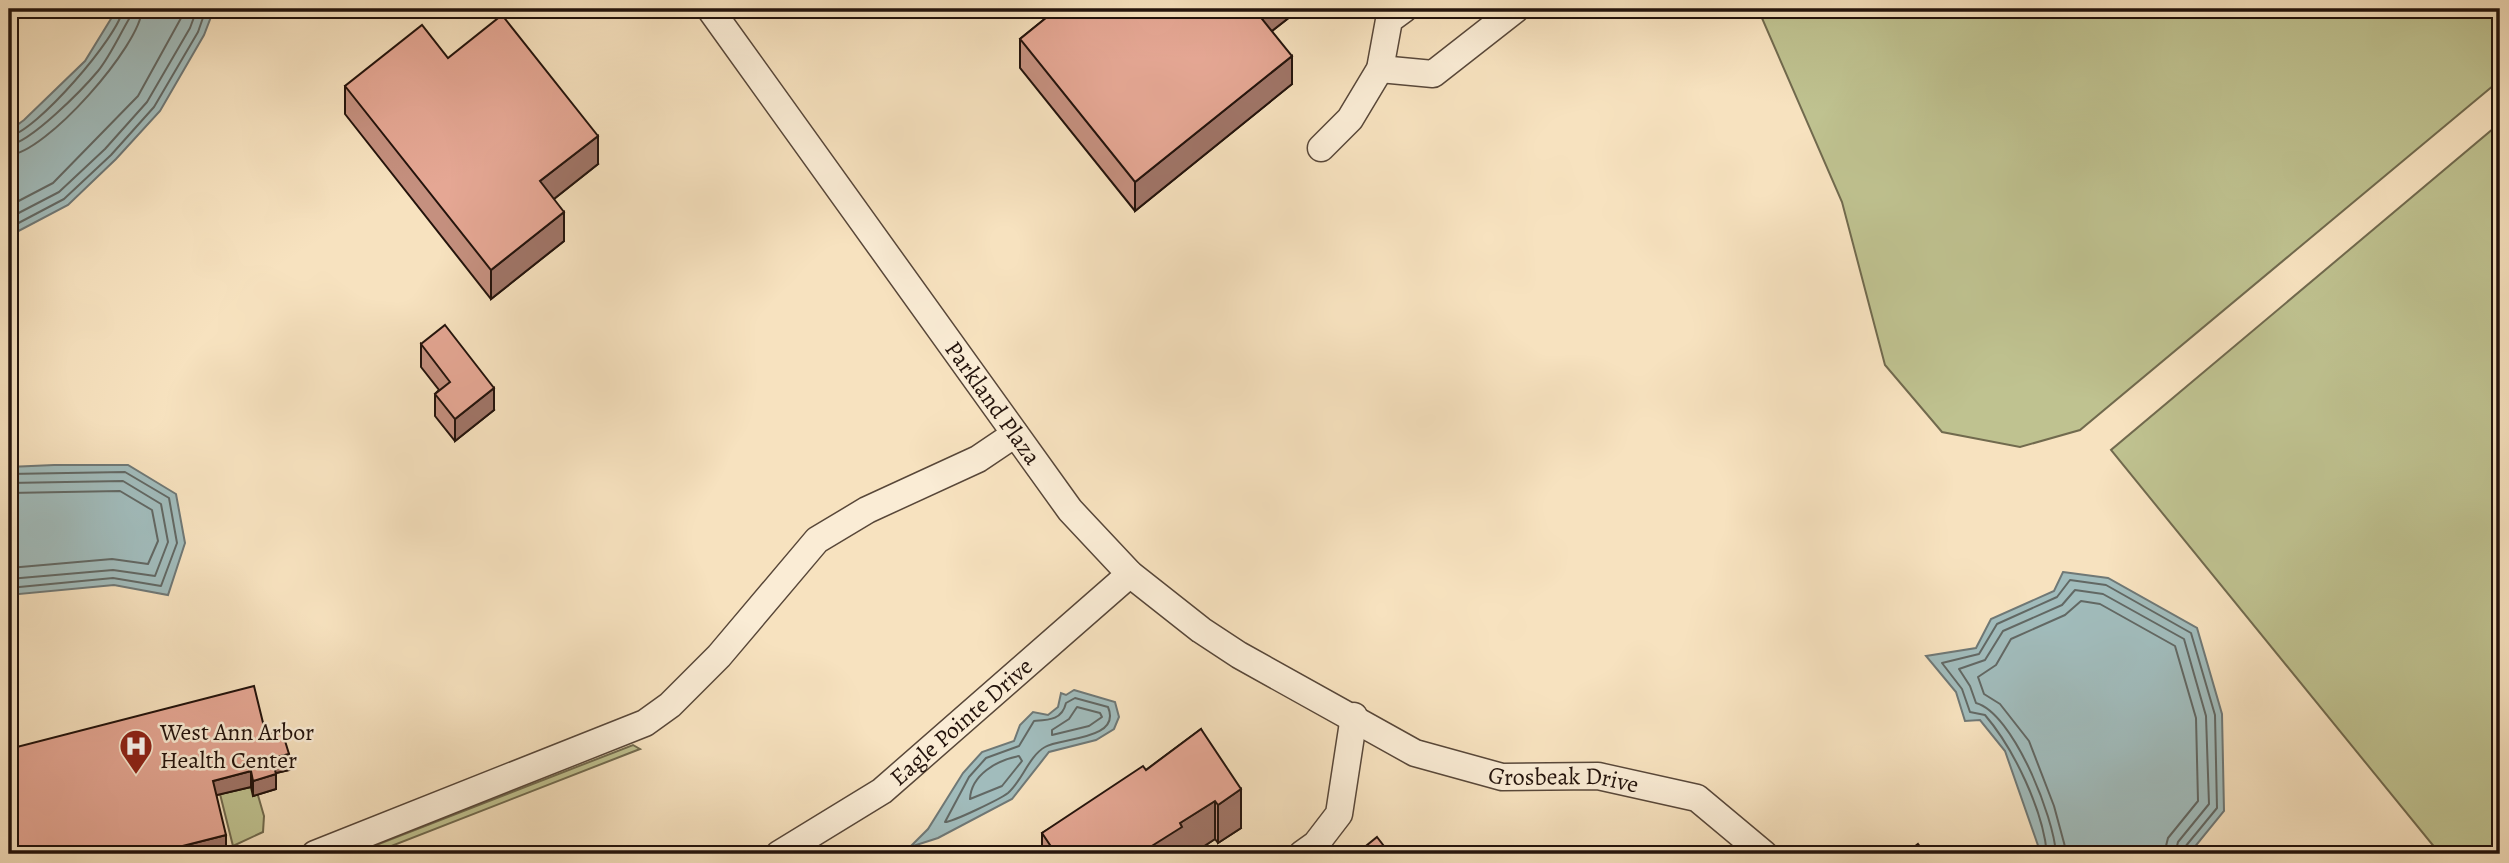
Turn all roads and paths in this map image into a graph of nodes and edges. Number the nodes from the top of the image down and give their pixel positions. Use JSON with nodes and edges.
{"nodes":[{"id":1,"x":710,"y":9,"type":"edge"},
{"id":2,"x":1404,"y":9,"type":"edge"},
{"id":3,"x":1516,"y":9,"type":"edge"},
{"id":4,"x":1380,"y":69,"type":"junction"},
{"id":5,"x":1321,"y":148,"type":"dead end"},
{"id":6,"x":1015,"y":434,"type":"junction"},
{"id":7,"x":1130,"y":575,"type":"junction"},
{"id":8,"x":1354,"y":716,"type":"junction"},
{"id":9,"x":315,"y":854,"type":"edge"},
{"id":10,"x":779,"y":854,"type":"edge"},
{"id":11,"x":1302,"y":854,"type":"edge"},
{"id":12,"x":1764,"y":854,"type":"edge"}],
"edges":[{"from":1,"to":6,"type":"street","name":"Parkland Plaza"},
{"from":2,"to":4,"type":"street"},
{"from":3,"to":4,"type":"street"},
{"from":4,"to":5,"type":"street"},
{"from":6,"to":7,"type":"street","name":"Parkland Plaza"},
{"from":6,"to":9,"type":"street"},
{"from":7,"to":8,"type":"street","name":"Parkland Plaza"},
{"from":7,"to":10,"type":"street","name":"Eagle Pointe Drive"},
{"from":8,"to":11,"type":"street"},
{"from":8,"to":12,"type":"street","name":"Grosbeak Drive"}]}
